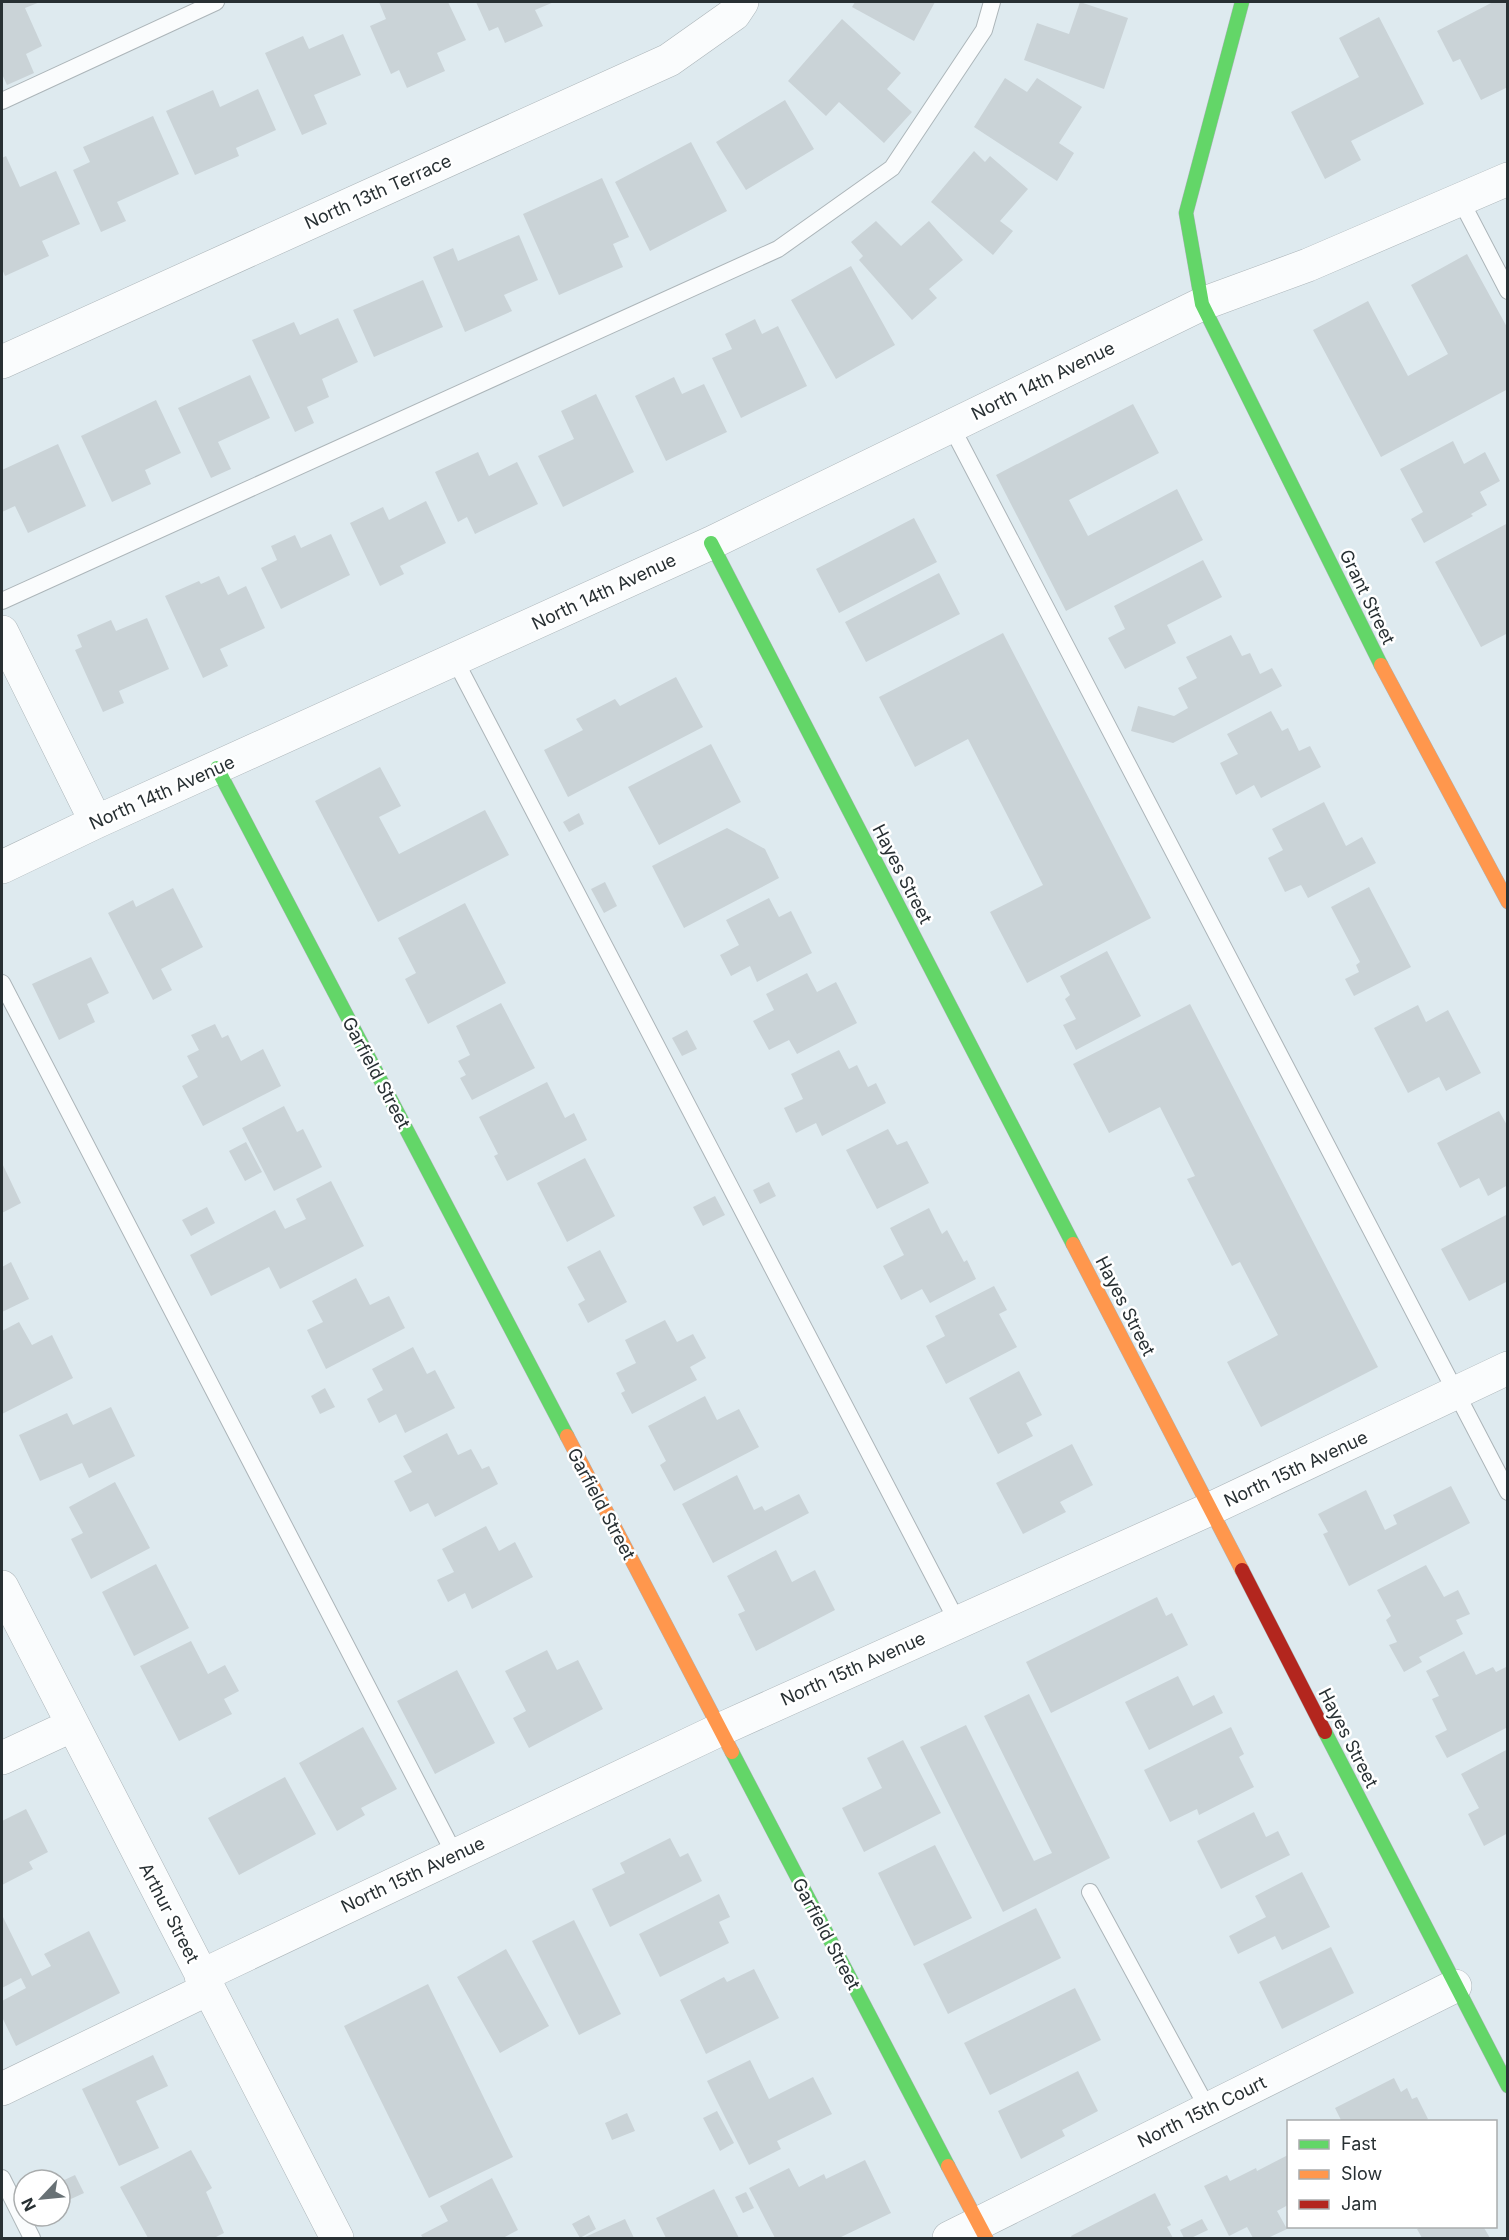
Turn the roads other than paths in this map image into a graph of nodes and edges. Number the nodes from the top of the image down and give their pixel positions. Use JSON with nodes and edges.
{"nodes":[{"id":1,"x":216,"y":2,"type":"edge"},
{"id":2,"x":742,"y":2,"type":"edge"},
{"id":3,"x":992,"y":2,"type":"edge"},
{"id":4,"x":1242,"y":2,"type":"edge"},
{"id":5,"x":2,"y":100,"type":"edge"},
{"id":6,"x":1508,"y":179,"type":"edge"},
{"id":7,"x":1460,"y":199,"type":"junction"},
{"id":8,"x":1508,"y":291,"type":"edge"},
{"id":9,"x":1202,"y":304,"type":"junction"},
{"id":10,"x":2,"y":362,"type":"edge"},
{"id":11,"x":951,"y":426,"type":"junction"},
{"id":12,"x":711,"y":543,"type":"junction"},
{"id":13,"x":2,"y":601,"type":"edge"},
{"id":14,"x":2,"y":632,"type":"edge"},
{"id":15,"x":455,"y":660,"type":"junction"},
{"id":16,"x":217,"y":768,"type":"junction"},
{"id":17,"x":96,"y":822,"type":"junction"},
{"id":18,"x":2,"y":867,"type":"edge"},
{"id":19,"x":1508,"y":902,"type":"edge"},
{"id":20,"x":2,"y":983,"type":"edge"},
{"id":21,"x":1508,"y":1368,"type":"edge"},
{"id":22,"x":1456,"y":1393,"type":"junction"},
{"id":23,"x":1508,"y":1492,"type":"edge"},
{"id":24,"x":1210,"y":1509,"type":"junction"},
{"id":25,"x":2,"y":1587,"type":"edge"},
{"id":26,"x":957,"y":1623,"type":"junction"},
{"id":27,"x":73,"y":1725,"type":"junction"},
{"id":28,"x":719,"y":1730,"type":"junction"},
{"id":29,"x":2,"y":1758,"type":"edge"},
{"id":30,"x":455,"y":1855,"type":"junction"},
{"id":31,"x":1090,"y":1892,"type":"dead end"},
{"id":32,"x":205,"y":1982,"type":"junction"},
{"id":33,"x":1455,"y":1986,"type":"junction"},
{"id":34,"x":1508,"y":2086,"type":"edge"},
{"id":35,"x":2,"y":2089,"type":"edge"},
{"id":36,"x":1208,"y":2109,"type":"junction"},
{"id":37,"x":2,"y":2178,"type":"edge"},
{"id":38,"x":982,"y":2231,"type":"edge"},
{"id":39,"x":32,"y":2238,"type":"edge"},
{"id":40,"x":337,"y":2238,"type":"edge"},
{"id":41,"x":949,"y":2238,"type":"edge"}],
"edges":[{"from":1,"to":5,"type":"lane"},
{"from":2,"to":10,"type":"street","name":"North 13th Terrace"},
{"from":3,"to":13,"type":"lane"},
{"from":4,"to":9,"type":"street"},
{"from":6,"to":7,"type":"street","name":"North 14th Avenue"},
{"from":7,"to":8,"type":"lane"},
{"from":7,"to":9,"type":"street","name":"North 14th Avenue"},
{"from":9,"to":11,"type":"street","name":"North 14th Avenue"},
{"from":9,"to":19,"type":"street","name":"Grant Street"},
{"from":11,"to":12,"type":"street","name":"North 14th Avenue"},
{"from":11,"to":22,"type":"lane"},
{"from":12,"to":15,"type":"street","name":"North 14th Avenue"},
{"from":12,"to":24,"type":"street","name":"Hayes Street"},
{"from":14,"to":17,"type":"street"},
{"from":15,"to":16,"type":"street","name":"North 14th Avenue"},
{"from":15,"to":26,"type":"lane"},
{"from":16,"to":17,"type":"street","name":"North 14th Avenue"},
{"from":16,"to":28,"type":"street","name":"Garfield Street"},
{"from":17,"to":18,"type":"street","name":"North 14th Avenue"},
{"from":20,"to":30,"type":"lane"},
{"from":21,"to":22,"type":"street","name":"North 15th Avenue"},
{"from":22,"to":23,"type":"lane"},
{"from":22,"to":24,"type":"street","name":"North 15th Avenue"},
{"from":24,"to":26,"type":"street","name":"North 15th Avenue"},
{"from":24,"to":33,"type":"street","name":"Hayes Street"},
{"from":25,"to":27,"type":"street","name":"Arthur Street"},
{"from":26,"to":28,"type":"street","name":"North 15th Avenue"},
{"from":27,"to":29,"type":"street"},
{"from":27,"to":32,"type":"street","name":"Arthur Street"},
{"from":28,"to":30,"type":"street","name":"North 15th Avenue"},
{"from":28,"to":38,"type":"street","name":"Garfield Street"},
{"from":30,"to":32,"type":"street","name":"North 15th Avenue"},
{"from":31,"to":36,"type":"lane"},
{"from":32,"to":35,"type":"street","name":"North 15th Avenue"},
{"from":32,"to":40,"type":"street","name":"Arthur Street"},
{"from":33,"to":34,"type":"street","name":"Hayes Street"},
{"from":33,"to":36,"type":"street","name":"North 15th Court"},
{"from":36,"to":38,"type":"street","name":"North 15th Court"},
{"from":37,"to":39,"type":"lane"},
{"from":38,"to":41,"type":"street","name":"North 15th Court"}]}
